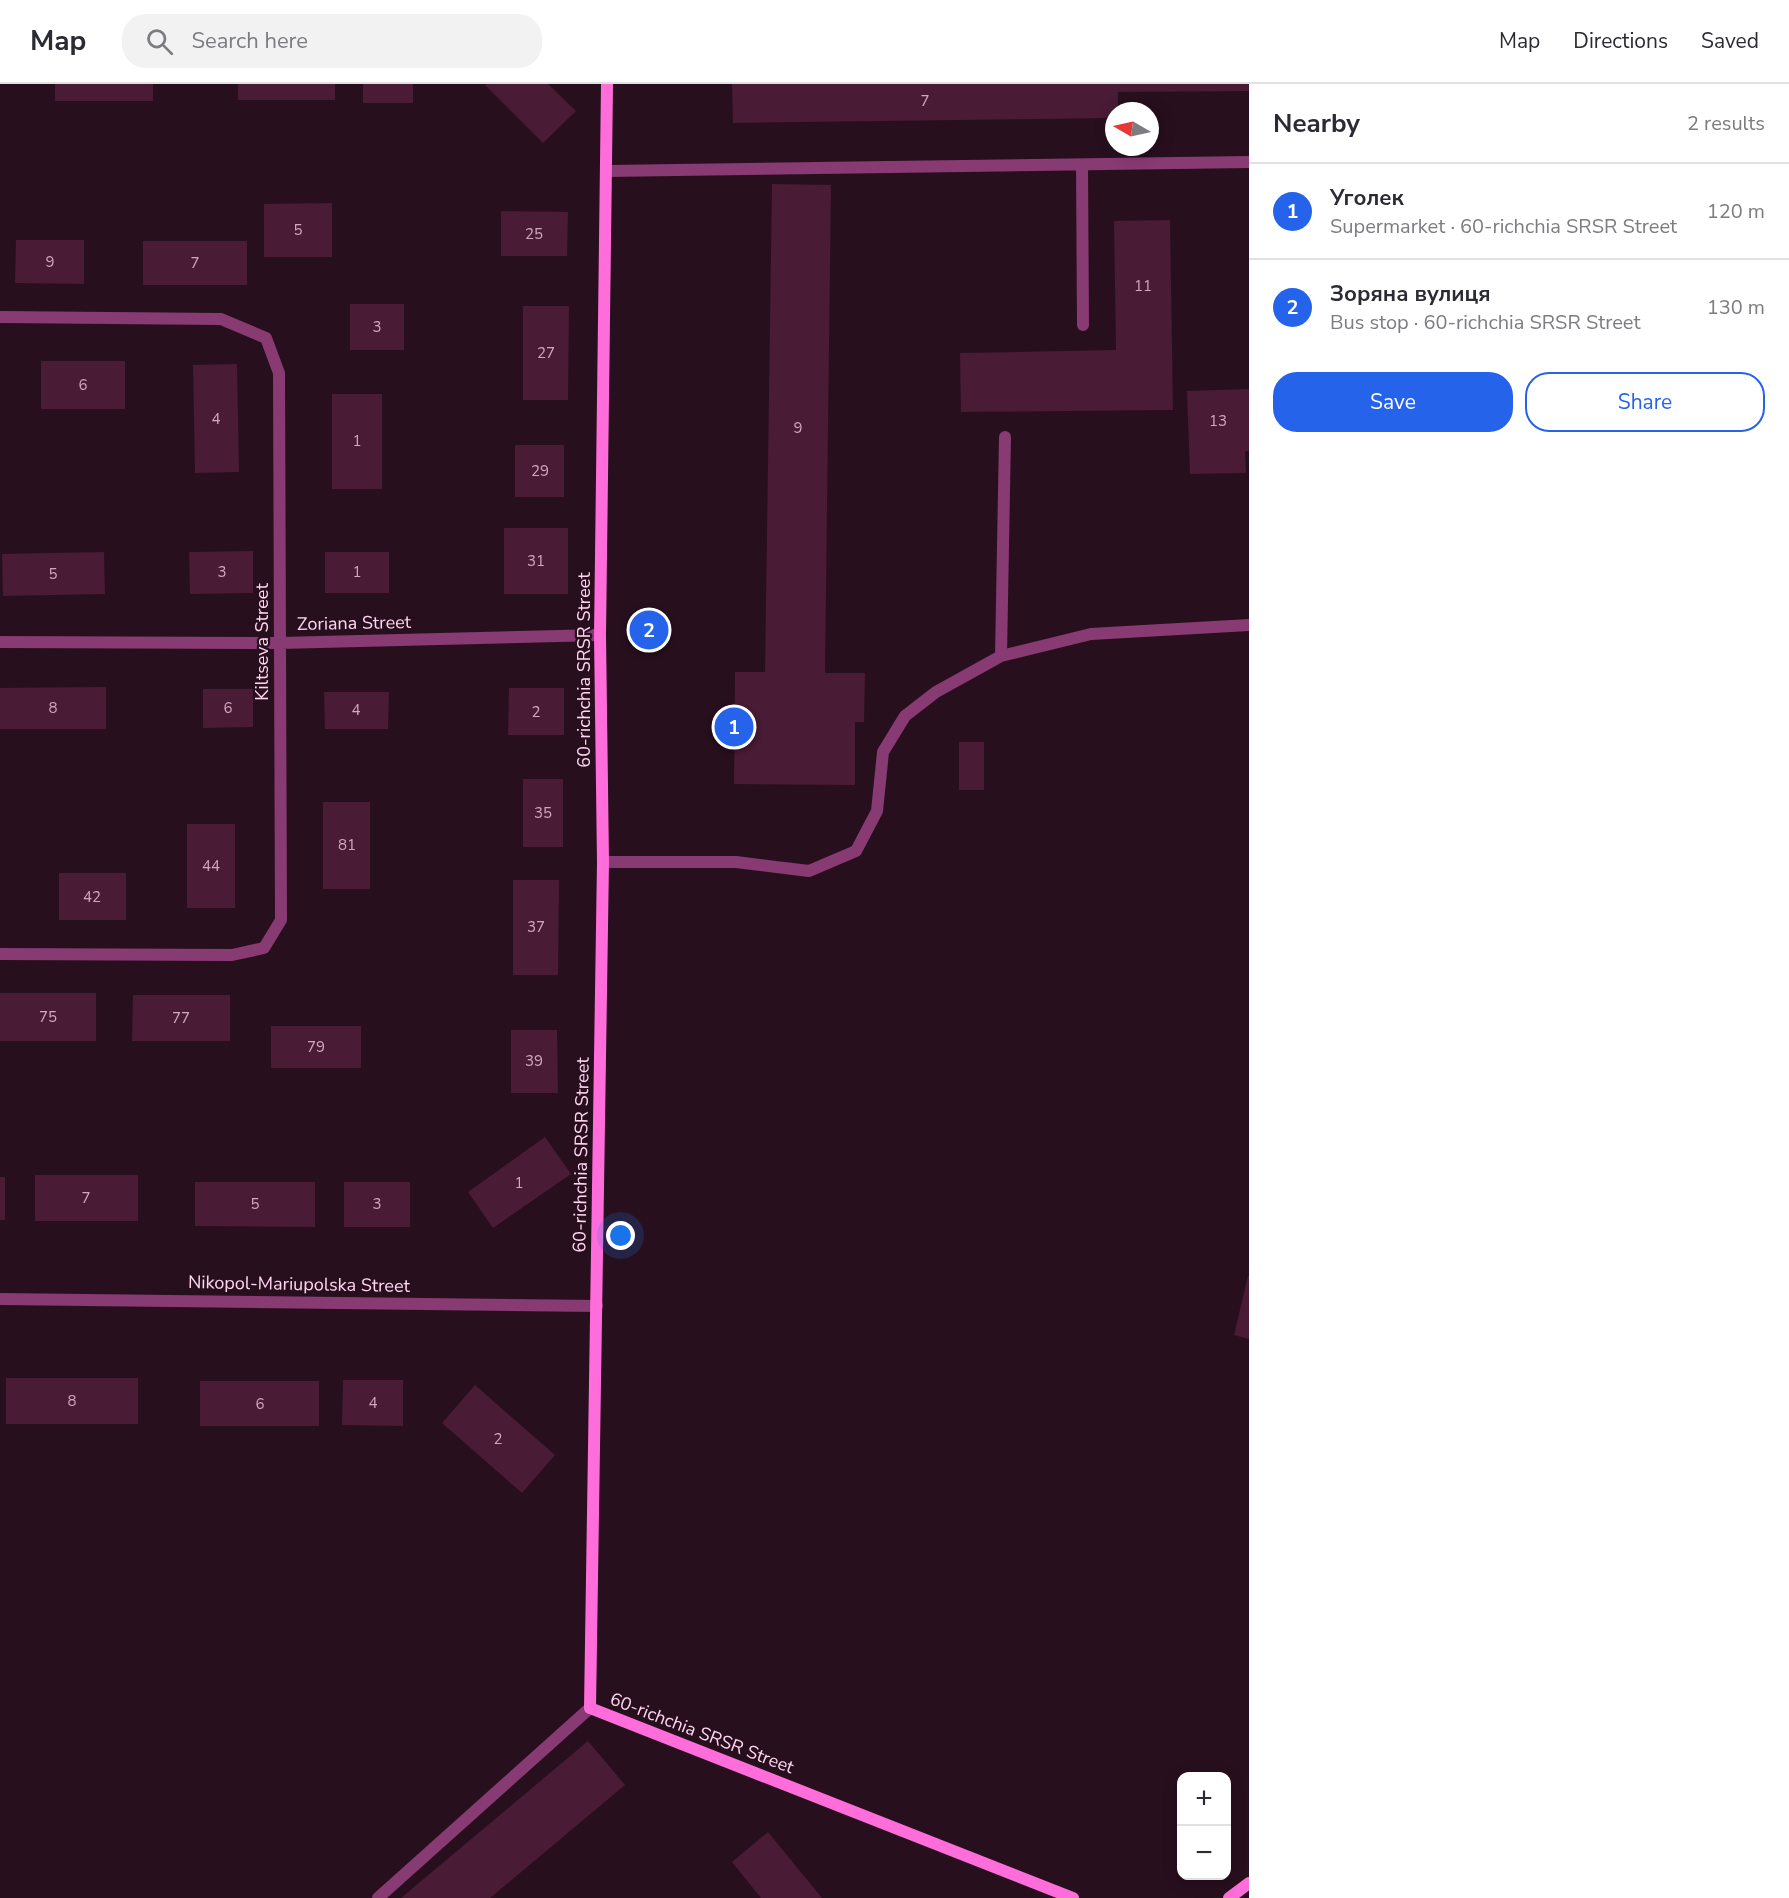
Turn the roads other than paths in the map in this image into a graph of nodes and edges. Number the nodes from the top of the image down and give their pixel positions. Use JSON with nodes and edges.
{"nodes":[{"id":1,"x":607,"y":84,"type":"edge"},
{"id":2,"x":1249,"y":162,"type":"edge"},
{"id":3,"x":1082,"y":165,"type":"junction"},
{"id":4,"x":607,"y":171,"type":"junction"},
{"id":5,"x":0,"y":317,"type":"edge"},
{"id":6,"x":1083,"y":325,"type":"dead end"},
{"id":7,"x":1005,"y":437,"type":"dead end"},
{"id":8,"x":1249,"y":625,"type":"edge"},
{"id":9,"x":600,"y":635,"type":"junction"},
{"id":10,"x":0,"y":642,"type":"edge"},
{"id":11,"x":280,"y":643,"type":"junction"},
{"id":12,"x":1001,"y":656,"type":"junction"},
{"id":13,"x":603,"y":862,"type":"junction"},
{"id":14,"x":0,"y":954,"type":"edge"},
{"id":15,"x":0,"y":1299,"type":"edge"},
{"id":16,"x":597,"y":1306,"type":"junction"},
{"id":17,"x":590,"y":1708,"type":"junction"},
{"id":18,"x":1249,"y":1883,"type":"edge"},
{"id":19,"x":378,"y":1898,"type":"edge"},
{"id":20,"x":1073,"y":1898,"type":"edge"},
{"id":21,"x":1229,"y":1898,"type":"edge"}],
"edges":[{"from":1,"to":4,"type":"street","name":"60-richchia SRSR Street"},
{"from":2,"to":3,"type":"street"},
{"from":3,"to":4,"type":"street"},
{"from":3,"to":6,"type":"street"},
{"from":4,"to":9,"type":"street","name":"60-richchia SRSR Street"},
{"from":5,"to":11,"type":"street","name":"Kiltseva Street"},
{"from":7,"to":12,"type":"street"},
{"from":8,"to":12,"type":"street"},
{"from":9,"to":11,"type":"street","name":"Zoriana Street"},
{"from":9,"to":13,"type":"street","name":"60-richchia SRSR Street"},
{"from":10,"to":11,"type":"street","name":"Zoriana Street"},
{"from":11,"to":14,"type":"street","name":"Kiltseva Street"},
{"from":12,"to":13,"type":"street"},
{"from":13,"to":16,"type":"street","name":"60-richchia SRSR Street"},
{"from":15,"to":16,"type":"street","name":"Nikopol-Mariupolska Street"},
{"from":16,"to":17,"type":"street","name":"60-richchia SRSR Street"},
{"from":17,"to":19,"type":"street"},
{"from":17,"to":20,"type":"street","name":"60-richchia SRSR Street"},
{"from":18,"to":21,"type":"street"}]}
